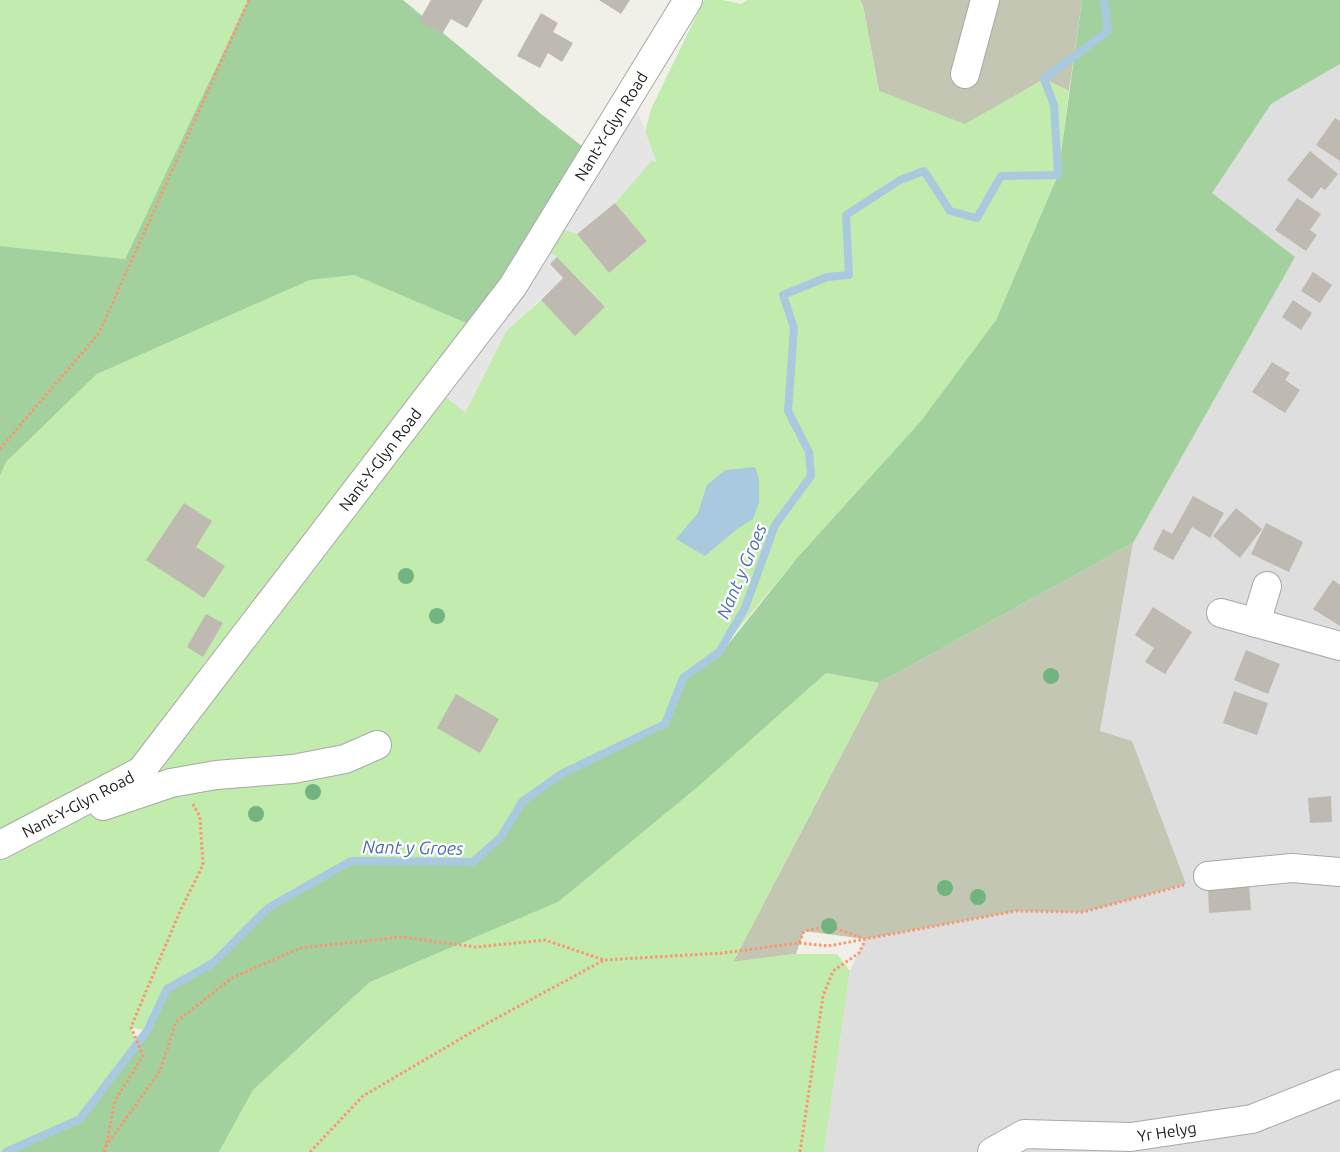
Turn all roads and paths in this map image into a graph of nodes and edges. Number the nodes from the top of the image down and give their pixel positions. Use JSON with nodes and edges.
{"nodes":[{"id":1,"x":249,"y":0,"type":"edge"},
{"id":2,"x":688,"y":0,"type":"edge"},
{"id":3,"x":985,"y":0,"type":"edge"},
{"id":4,"x":965,"y":74,"type":"dead end"},
{"id":5,"x":0,"y":449,"type":"edge"},
{"id":6,"x":1267,"y":586,"type":"dead end"},
{"id":7,"x":1221,"y":613,"type":"dead end"},
{"id":8,"x":1256,"y":623,"type":"junction"},
{"id":9,"x":1340,"y":646,"type":"edge"},
{"id":10,"x":378,"y":745,"type":"dead end"},
{"id":11,"x":186,"y":802,"type":"dead end"},
{"id":12,"x":26,"y":832,"type":"junction"},
{"id":13,"x":0,"y":845,"type":"edge"},
{"id":14,"x":1340,"y":872,"type":"edge"},
{"id":15,"x":1208,"y":876,"type":"joint"},
{"id":16,"x":865,"y":939,"type":"junction"},
{"id":17,"x":799,"y":943,"type":"junction"},
{"id":18,"x":604,"y":960,"type":"junction"},
{"id":19,"x":1340,"y":1084,"type":"edge"},
{"id":20,"x":106,"y":1146,"type":"junction"},
{"id":21,"x":104,"y":1152,"type":"edge"},
{"id":22,"x":310,"y":1152,"type":"edge"},
{"id":23,"x":800,"y":1152,"type":"edge"},
{"id":24,"x":992,"y":1152,"type":"edge"}],
"edges":[{"from":1,"to":5,"type":"path"},
{"from":2,"to":12,"type":"street","name":"Nant-Y-Glyn Road"},
{"from":3,"to":4,"type":"street"},
{"from":6,"to":8,"type":"street"},
{"from":7,"to":8,"type":"street"},
{"from":8,"to":9,"type":"street"},
{"from":10,"to":12,"type":"street"},
{"from":11,"to":20,"type":"path"},
{"from":12,"to":13,"type":"street","name":"Nant-Y-Glyn Road"},
{"from":14,"to":15,"type":"street"},
{"from":15,"to":16,"type":"path"},
{"from":16,"to":17,"type":"path"},
{"from":16,"to":17,"type":"path"},
{"from":16,"to":23,"type":"path"},
{"from":17,"to":18,"type":"path"},
{"from":18,"to":20,"type":"path"},
{"from":18,"to":22,"type":"path"},
{"from":19,"to":24,"type":"street","name":"Yr Helyg"},
{"from":20,"to":21,"type":"path"}]}
